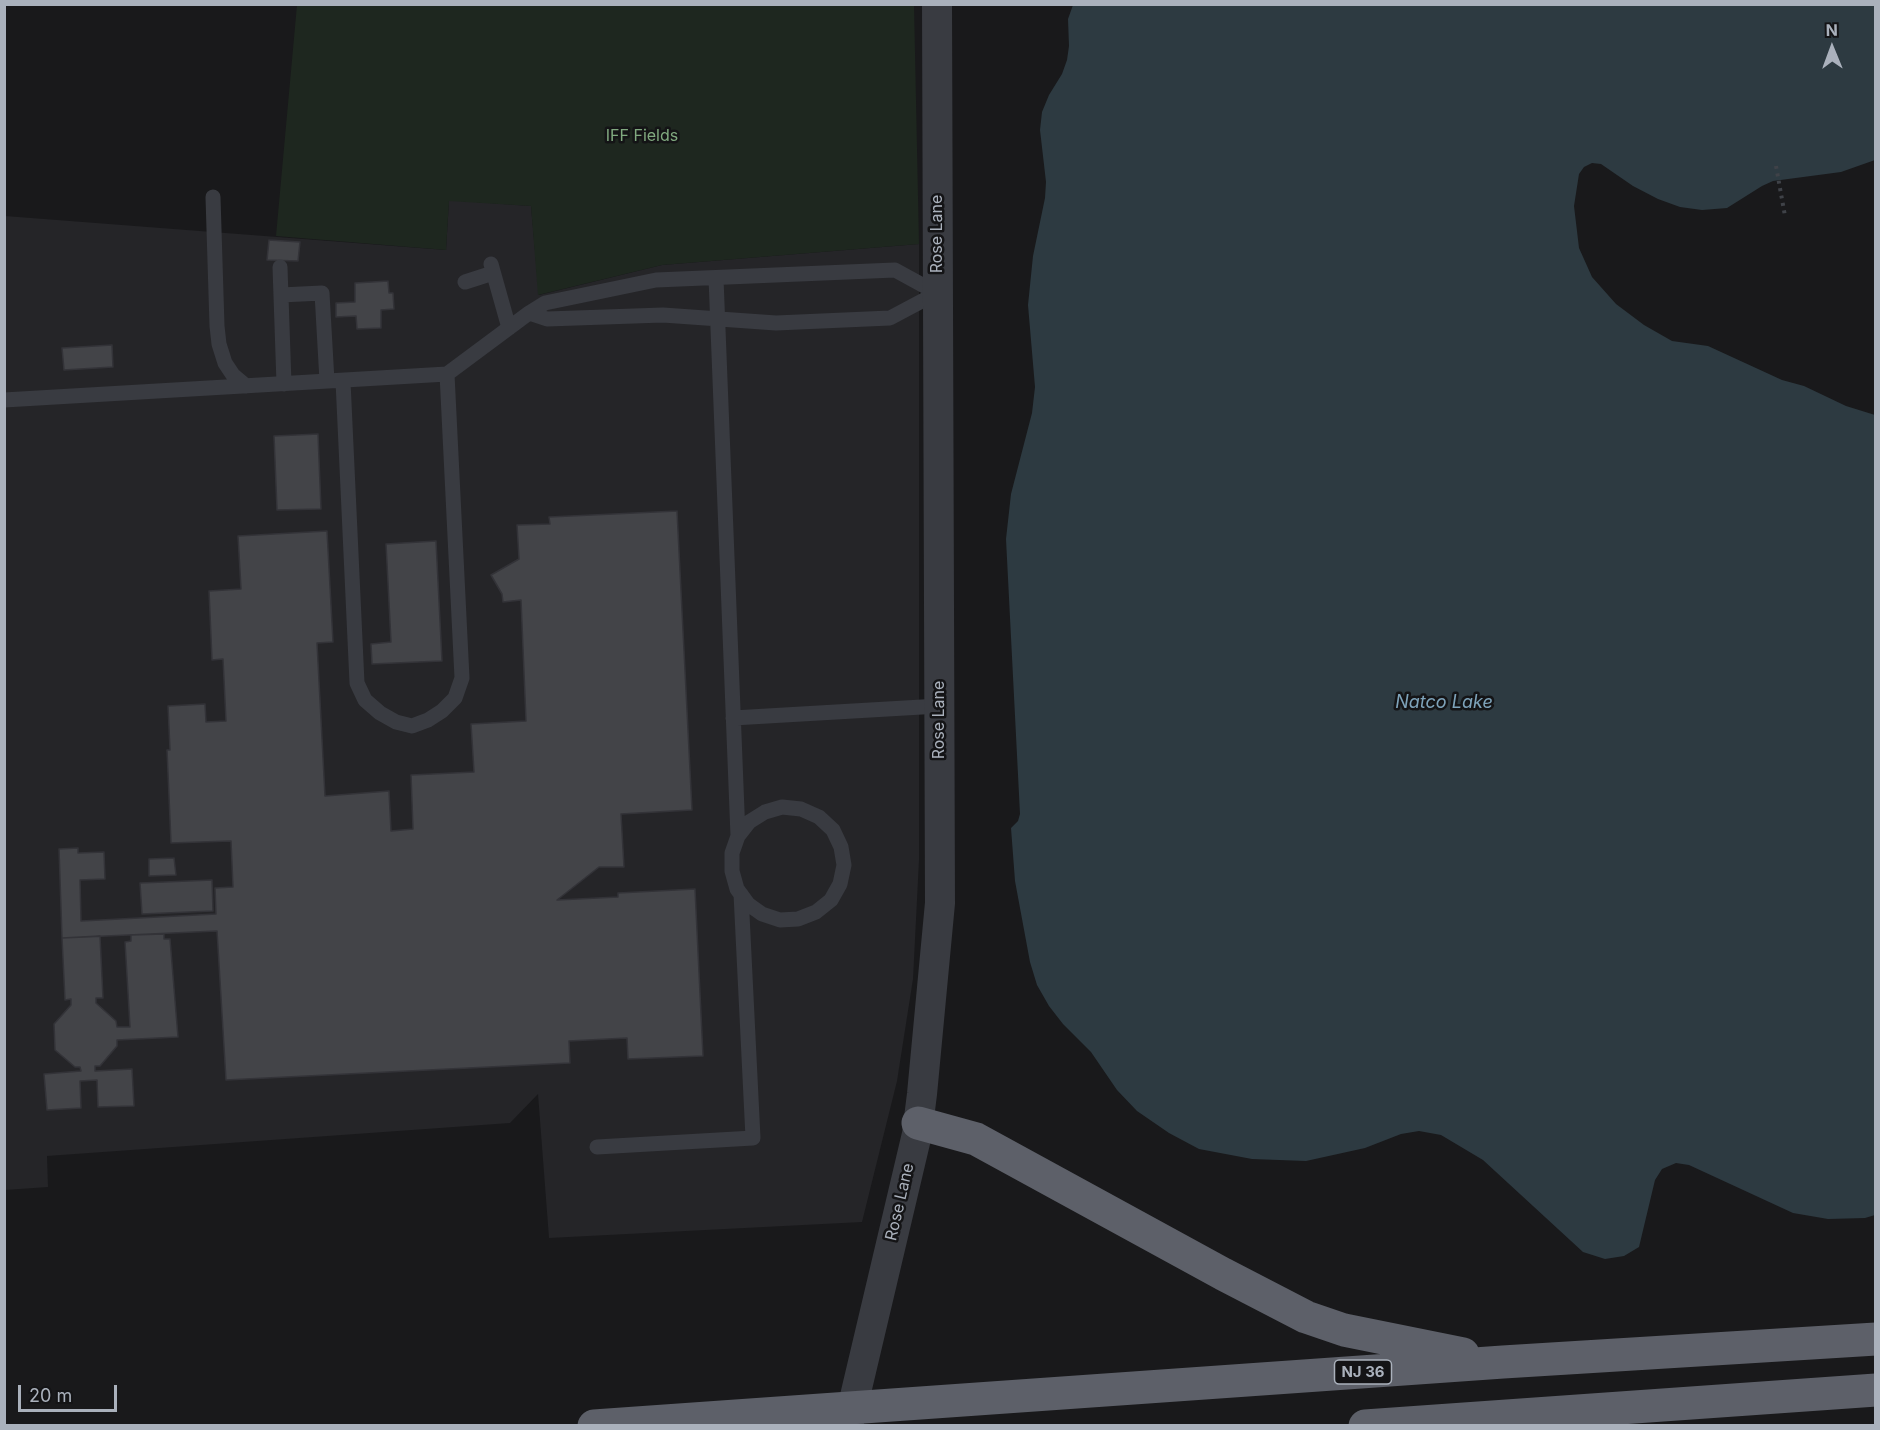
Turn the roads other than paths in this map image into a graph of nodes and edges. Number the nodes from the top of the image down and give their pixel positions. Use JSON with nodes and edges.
{"nodes":[{"id":1,"x":937,"y":4,"type":"edge"},
{"id":2,"x":213,"y":197,"type":"dead end"},
{"id":3,"x":280,"y":267,"type":"dead end"},
{"id":4,"x":716,"y":278,"type":"junction"},
{"id":5,"x":465,"y":282,"type":"dead end"},
{"id":6,"x":937,"y":293,"type":"junction"},
{"id":7,"x":281,"y":295,"type":"junction"},
{"id":8,"x":529,"y":312,"type":"junction"},
{"id":9,"x":718,"y":318,"type":"junction"},
{"id":10,"x":509,"y":328,"type":"junction"},
{"id":11,"x":447,"y":374,"type":"junction"},
{"id":12,"x":327,"y":381,"type":"junction"},
{"id":13,"x":343,"y":381,"type":"junction"},
{"id":14,"x":284,"y":384,"type":"junction"},
{"id":15,"x":246,"y":386,"type":"junction"},
{"id":16,"x":4,"y":400,"type":"edge"},
{"id":17,"x":939,"y":706,"type":"junction"},
{"id":18,"x":734,"y":718,"type":"junction"},
{"id":19,"x":738,"y":836,"type":"junction"},
{"id":20,"x":741,"y":894,"type":"junction"},
{"id":21,"x":918,"y":1123,"type":"junction"},
{"id":22,"x":597,"y":1147,"type":"dead end"},
{"id":23,"x":1875,"y":1339,"type":"edge"},
{"id":24,"x":1503,"y":1362,"type":"junction"},
{"id":25,"x":1875,"y":1389,"type":"edge"},
{"id":26,"x":850,"y":1417,"type":"edge"},
{"id":27,"x":1406,"y":1424,"type":"edge"},
{"id":28,"x":594,"y":1425,"type":"edge"},
{"id":29,"x":1365,"y":1425,"type":"edge"}],
"edges":[{"from":1,"to":6,"type":"street","name":"Rose Lane"},
{"from":2,"to":15,"type":"lane"},
{"from":3,"to":7,"type":"lane"},
{"from":4,"to":6,"type":"lane"},
{"from":4,"to":8,"type":"lane"},
{"from":4,"to":9,"type":"lane"},
{"from":5,"to":10,"type":"lane"},
{"from":6,"to":9,"type":"lane"},
{"from":6,"to":17,"type":"street","name":"Rose Lane"},
{"from":7,"to":12,"type":"lane"},
{"from":7,"to":14,"type":"lane"},
{"from":8,"to":9,"type":"lane"},
{"from":8,"to":10,"type":"lane"},
{"from":9,"to":18,"type":"lane"},
{"from":10,"to":11,"type":"lane"},
{"from":11,"to":13,"type":"lane"},
{"from":11,"to":13,"type":"lane"},
{"from":12,"to":13,"type":"lane"},
{"from":12,"to":14,"type":"lane"},
{"from":14,"to":15,"type":"lane"},
{"from":15,"to":16,"type":"lane"},
{"from":17,"to":18,"type":"lane"},
{"from":17,"to":21,"type":"street","name":"Rose Lane"},
{"from":18,"to":19,"type":"lane"},
{"from":19,"to":20,"type":"lane"},
{"from":19,"to":20,"type":"lane"},
{"from":20,"to":22,"type":"lane"},
{"from":21,"to":24,"type":"highway"},
{"from":21,"to":26,"type":"street","name":"Rose Lane"},
{"from":23,"to":24,"type":"highway","number":"NJ 36"},
{"from":24,"to":26,"type":"highway","number":"NJ 36"},
{"from":25,"to":27,"type":"highway"},
{"from":26,"to":28,"type":"highway","number":"NJ 36"},
{"from":27,"to":29,"type":"highway"}]}
